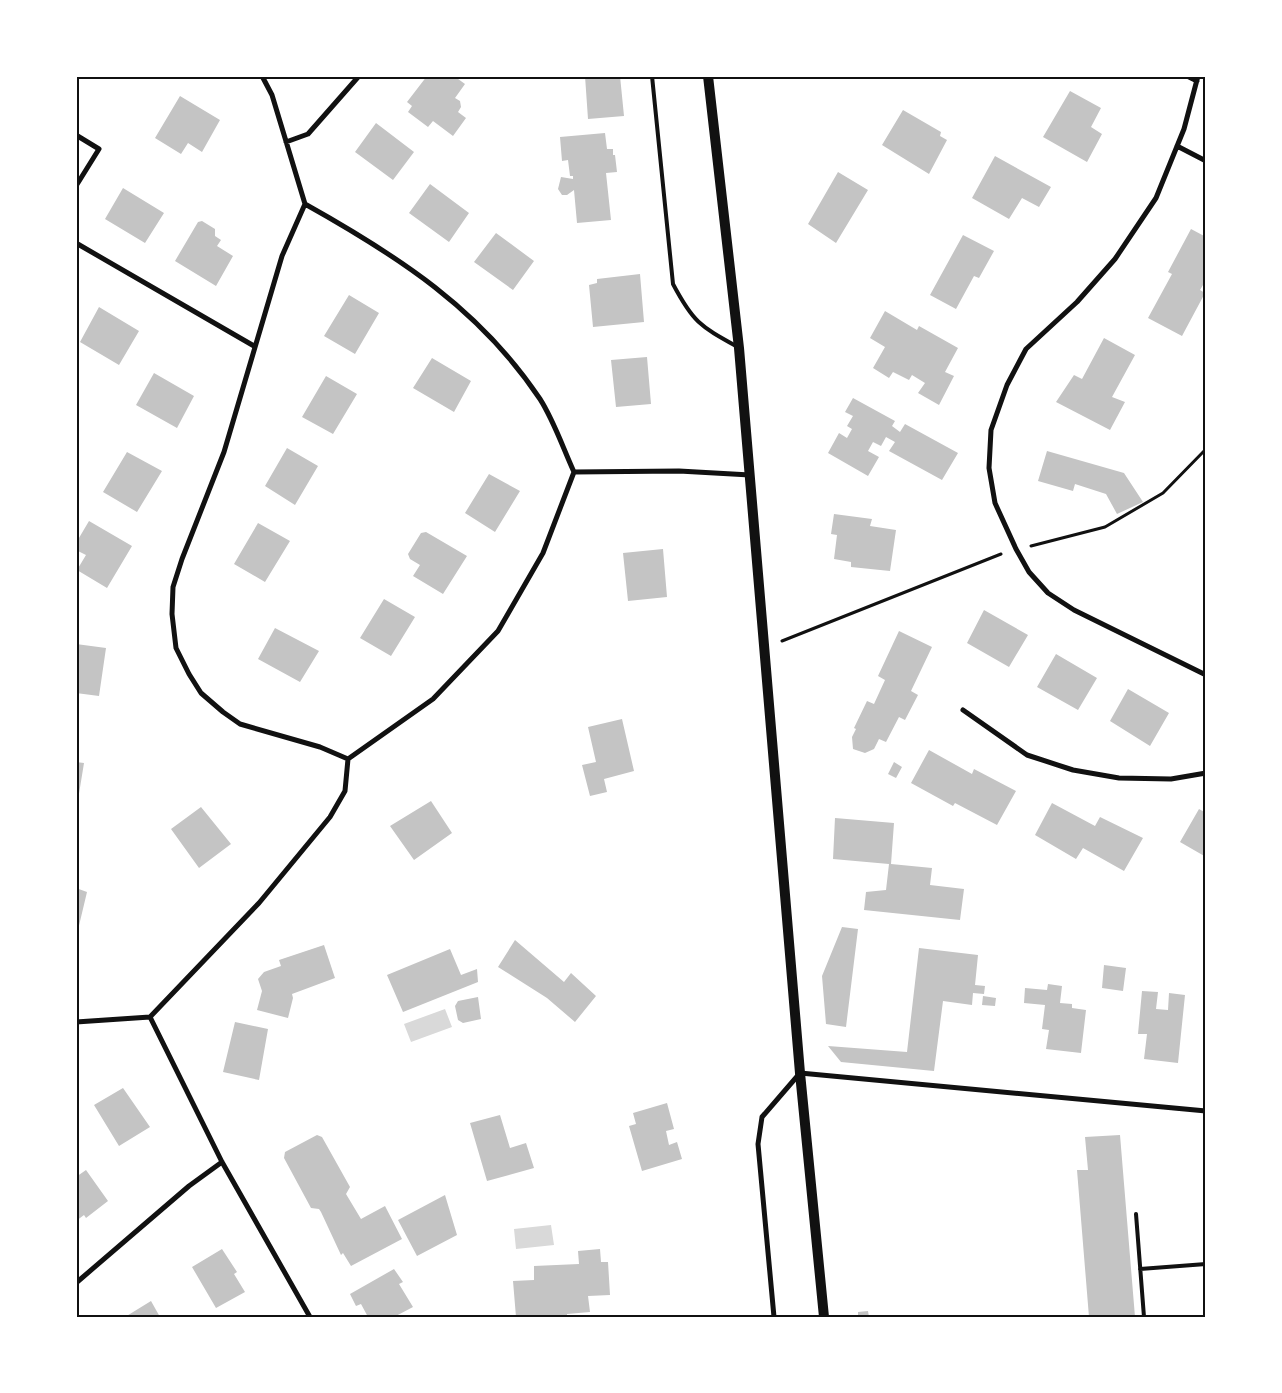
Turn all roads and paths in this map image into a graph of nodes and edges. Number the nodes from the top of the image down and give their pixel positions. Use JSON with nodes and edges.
{"nodes":[{"id":1,"x":262,"y":76,"type":"edge"},
{"id":2,"x":359,"y":76,"type":"edge"},
{"id":3,"x":652,"y":76,"type":"edge"},
{"id":4,"x":708,"y":76,"type":"edge"},
{"id":5,"x":1187,"y":76,"type":"edge"},
{"id":6,"x":1198,"y":79,"type":"edge"},
{"id":7,"x":76,"y":135,"type":"edge"},
{"id":8,"x":286,"y":142,"type":"junction"},
{"id":9,"x":1177,"y":146,"type":"junction"},
{"id":10,"x":1206,"y":161,"type":"edge"},
{"id":11,"x":76,"y":186,"type":"edge"},
{"id":12,"x":305,"y":204,"type":"junction"},
{"id":13,"x":76,"y":244,"type":"edge"},
{"id":14,"x":254,"y":346,"type":"junction"},
{"id":15,"x":739,"y":348,"type":"junction"},
{"id":16,"x":1206,"y":449,"type":"edge"},
{"id":17,"x":574,"y":472,"type":"junction"},
{"id":18,"x":751,"y":475,"type":"junction"},
{"id":19,"x":1016,"y":549,"type":"junction"},
{"id":20,"x":765,"y":648,"type":"junction"},
{"id":21,"x":1206,"y":675,"type":"edge"},
{"id":22,"x":963,"y":710,"type":"dead end"},
{"id":23,"x":348,"y":759,"type":"junction"},
{"id":24,"x":1206,"y":773,"type":"edge"},
{"id":25,"x":150,"y":1017,"type":"junction"},
{"id":26,"x":76,"y":1022,"type":"edge"},
{"id":27,"x":800,"y":1073,"type":"junction"},
{"id":28,"x":1206,"y":1111,"type":"edge"},
{"id":29,"x":222,"y":1162,"type":"junction"},
{"id":30,"x":1136,"y":1214,"type":"dead end"},
{"id":31,"x":1206,"y":1264,"type":"edge"},
{"id":32,"x":1140,"y":1269,"type":"junction"},
{"id":33,"x":76,"y":1283,"type":"edge"},
{"id":34,"x":310,"y":1317,"type":"edge"},
{"id":35,"x":774,"y":1317,"type":"edge"},
{"id":36,"x":824,"y":1317,"type":"edge"},
{"id":37,"x":1144,"y":1317,"type":"edge"}],
"edges":[{"from":1,"to":8,"type":"street"},
{"from":2,"to":8,"type":"street"},
{"from":3,"to":15,"type":"lane"},
{"from":4,"to":15,"type":"main road"},
{"from":5,"to":6,"type":"street"},
{"from":6,"to":9,"type":"street"},
{"from":7,"to":11,"type":"street"},
{"from":8,"to":12,"type":"street"},
{"from":9,"to":10,"type":"street"},
{"from":9,"to":19,"type":"street"},
{"from":12,"to":14,"type":"street"},
{"from":12,"to":17,"type":"street"},
{"from":13,"to":14,"type":"street"},
{"from":14,"to":23,"type":"street"},
{"from":15,"to":18,"type":"main road"},
{"from":16,"to":19,"type":"path"},
{"from":17,"to":18,"type":"street"},
{"from":17,"to":23,"type":"street"},
{"from":18,"to":20,"type":"main road"},
{"from":19,"to":20,"type":"path"},
{"from":19,"to":21,"type":"street"},
{"from":20,"to":27,"type":"main road"},
{"from":22,"to":24,"type":"street"},
{"from":23,"to":25,"type":"street"},
{"from":25,"to":26,"type":"street"},
{"from":25,"to":29,"type":"street"},
{"from":27,"to":28,"type":"street"},
{"from":27,"to":35,"type":"street"},
{"from":27,"to":36,"type":"main road"},
{"from":29,"to":33,"type":"street"},
{"from":29,"to":34,"type":"street"},
{"from":30,"to":32,"type":"lane"},
{"from":31,"to":32,"type":"lane"},
{"from":32,"to":37,"type":"lane"}]}
